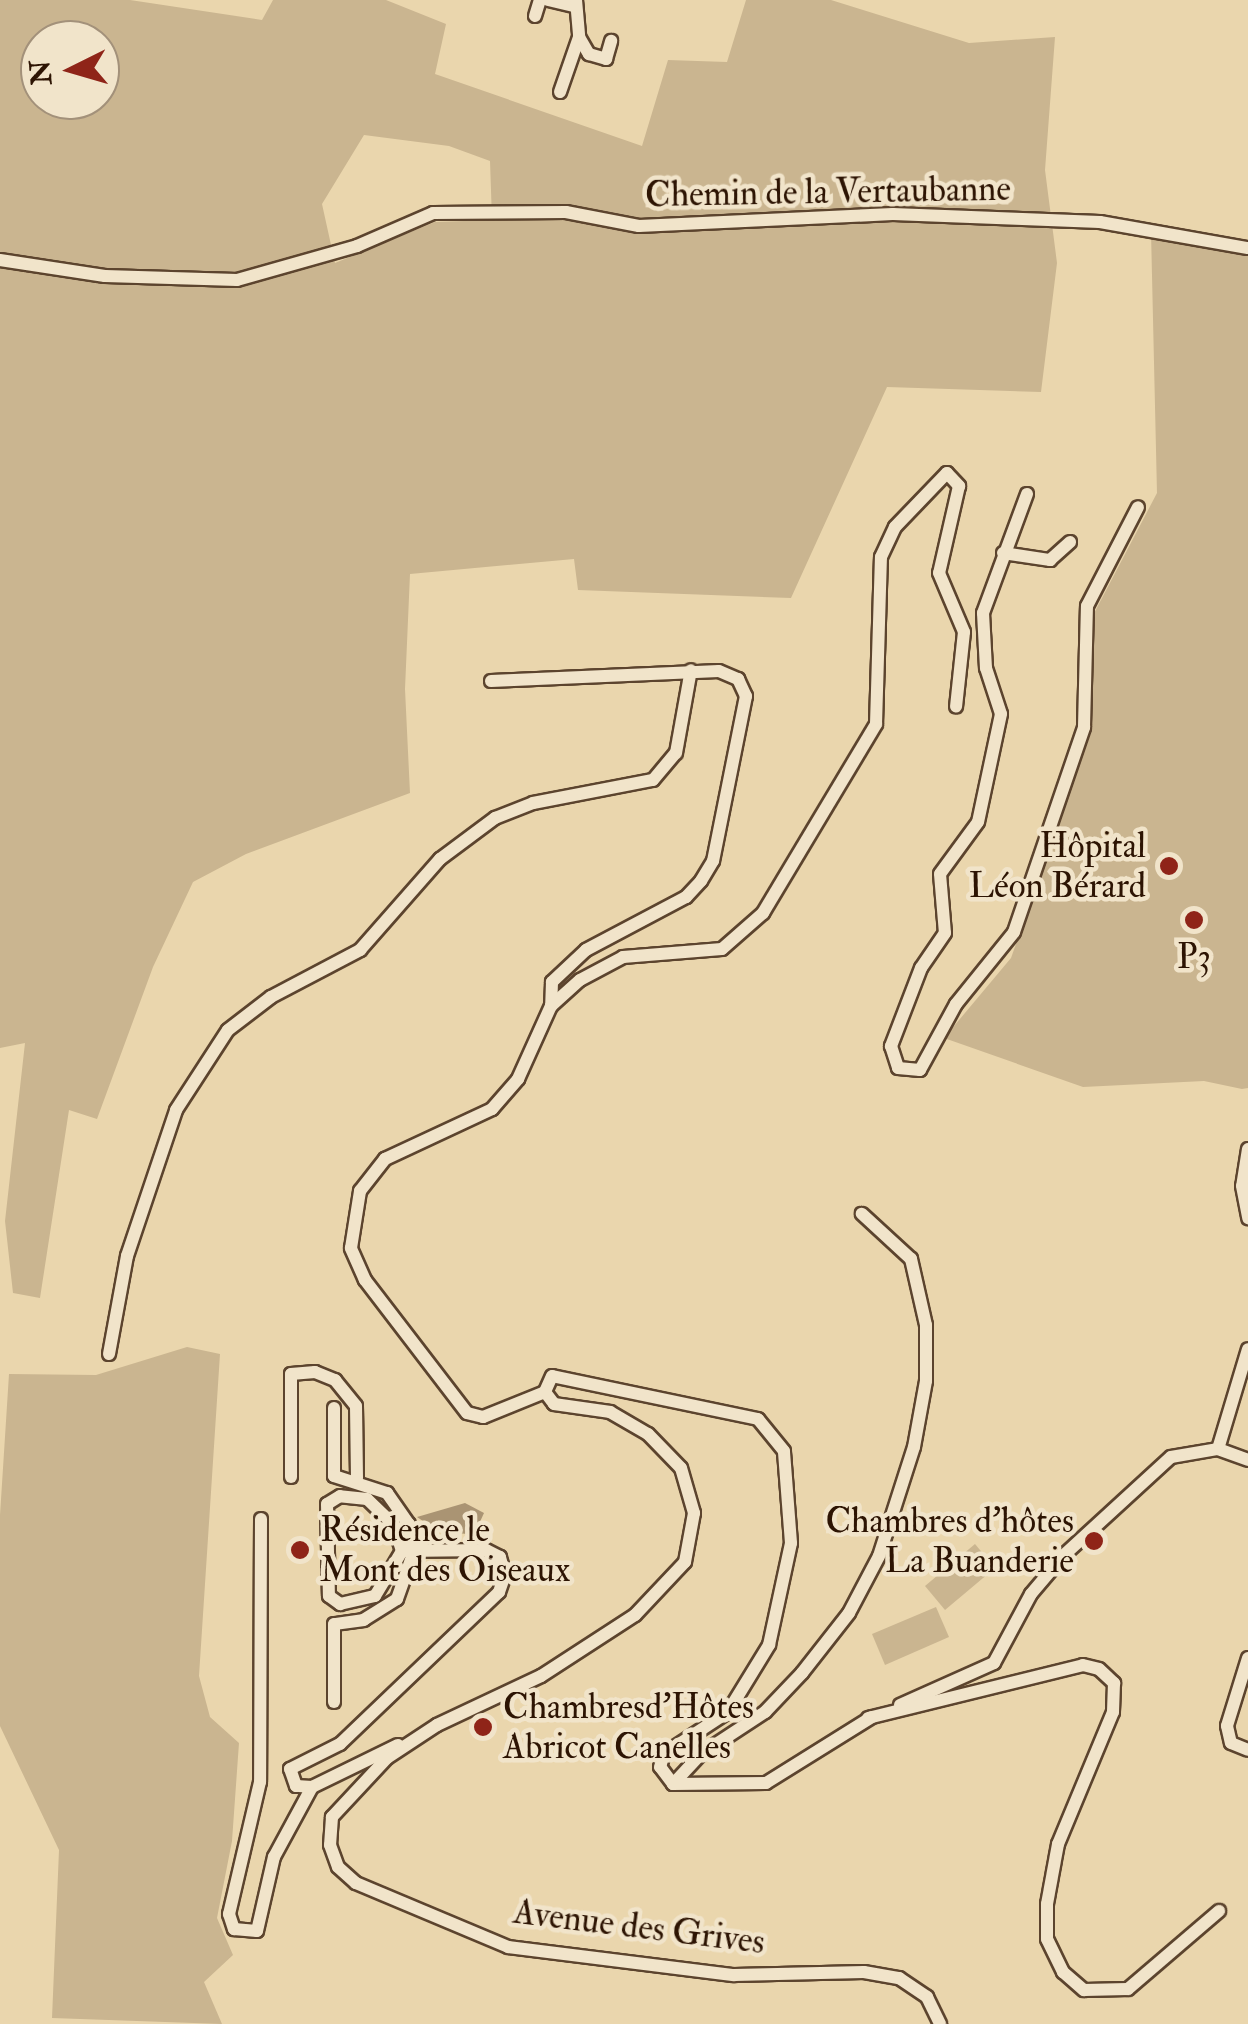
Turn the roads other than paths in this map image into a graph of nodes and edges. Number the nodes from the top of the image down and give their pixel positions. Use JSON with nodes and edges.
{"nodes":[{"id":1,"x":540,"y":0,"type":"edge"},
{"id":2,"x":548,"y":0,"type":"edge"},
{"id":3,"x":575,"y":3,"type":"edge"},
{"id":4,"x":535,"y":16,"type":"dead end"},
{"id":5,"x":579,"y":37,"type":"junction"},
{"id":6,"x":611,"y":42,"type":"dead end"},
{"id":7,"x":560,"y":92,"type":"dead end"},
{"id":8,"x":1248,"y":248,"type":"edge"},
{"id":9,"x":0,"y":260,"type":"edge"},
{"id":10,"x":1027,"y":494,"type":"dead end"},
{"id":11,"x":1138,"y":508,"type":"dead end"},
{"id":12,"x":1070,"y":542,"type":"dead end"},
{"id":13,"x":1003,"y":552,"type":"junction"},
{"id":14,"x":964,"y":662,"type":"junction"},
{"id":15,"x":986,"y":668,"type":"junction"},
{"id":16,"x":691,"y":670,"type":"junction"},
{"id":17,"x":491,"y":681,"type":"dead end"},
{"id":18,"x":956,"y":707,"type":"dead end"},
{"id":19,"x":551,"y":1006,"type":"junction"},
{"id":20,"x":1248,"y":1150,"type":"edge"},
{"id":21,"x":862,"y":1214,"type":"dead end"},
{"id":22,"x":1248,"y":1218,"type":"edge"},
{"id":23,"x":1248,"y":1350,"type":"edge"},
{"id":24,"x":109,"y":1354,"type":"dead end"},
{"id":25,"x":545,"y":1392,"type":"junction"},
{"id":26,"x":334,"y":1408,"type":"dead end"},
{"id":27,"x":1218,"y":1449,"type":"junction"},
{"id":28,"x":1248,"y":1460,"type":"edge"},
{"id":29,"x":291,"y":1477,"type":"dead end"},
{"id":30,"x":357,"y":1478,"type":"junction"},
{"id":31,"x":261,"y":1519,"type":"dead end"},
{"id":32,"x":408,"y":1551,"type":"junction"},
{"id":33,"x":1248,"y":1658,"type":"edge"},
{"id":34,"x":334,"y":1702,"type":"dead end"},
{"id":35,"x":868,"y":1718,"type":"junction"},
{"id":36,"x":410,"y":1740,"type":"junction"},
{"id":37,"x":1248,"y":1750,"type":"edge"},
{"id":38,"x":673,"y":1784,"type":"junction"},
{"id":39,"x":312,"y":1787,"type":"junction"},
{"id":40,"x":1219,"y":1911,"type":"dead end"},
{"id":41,"x":940,"y":2024,"type":"edge"}],
"edges":[{"from":1,"to":4,"type":"street"},
{"from":2,"to":3,"type":"street"},
{"from":3,"to":5,"type":"street"},
{"from":5,"to":6,"type":"street"},
{"from":5,"to":7,"type":"street"},
{"from":8,"to":9,"type":"street","name":"Chemin de la Vertaubanne"},
{"from":10,"to":13,"type":"street"},
{"from":11,"to":15,"type":"street"},
{"from":12,"to":13,"type":"street"},
{"from":13,"to":15,"type":"street"},
{"from":14,"to":15,"type":"street"},
{"from":14,"to":18,"type":"street"},
{"from":14,"to":19,"type":"street"},
{"from":16,"to":17,"type":"street"},
{"from":16,"to":19,"type":"street"},
{"from":16,"to":24,"type":"street"},
{"from":19,"to":25,"type":"street"},
{"from":20,"to":22,"type":"street"},
{"from":21,"to":38,"type":"street"},
{"from":23,"to":27,"type":"street"},
{"from":25,"to":36,"type":"street"},
{"from":25,"to":38,"type":"street"},
{"from":26,"to":30,"type":"street"},
{"from":27,"to":28,"type":"street"},
{"from":27,"to":35,"type":"street"},
{"from":29,"to":30,"type":"street"},
{"from":30,"to":32,"type":"street"},
{"from":31,"to":39,"type":"street"},
{"from":32,"to":32,"type":"street"},
{"from":32,"to":34,"type":"street"},
{"from":32,"to":39,"type":"street"},
{"from":33,"to":37,"type":"street"},
{"from":35,"to":38,"type":"street"},
{"from":35,"to":40,"type":"street"},
{"from":36,"to":39,"type":"street"},
{"from":36,"to":41,"type":"street","name":"Avenue des Grives"}]}
